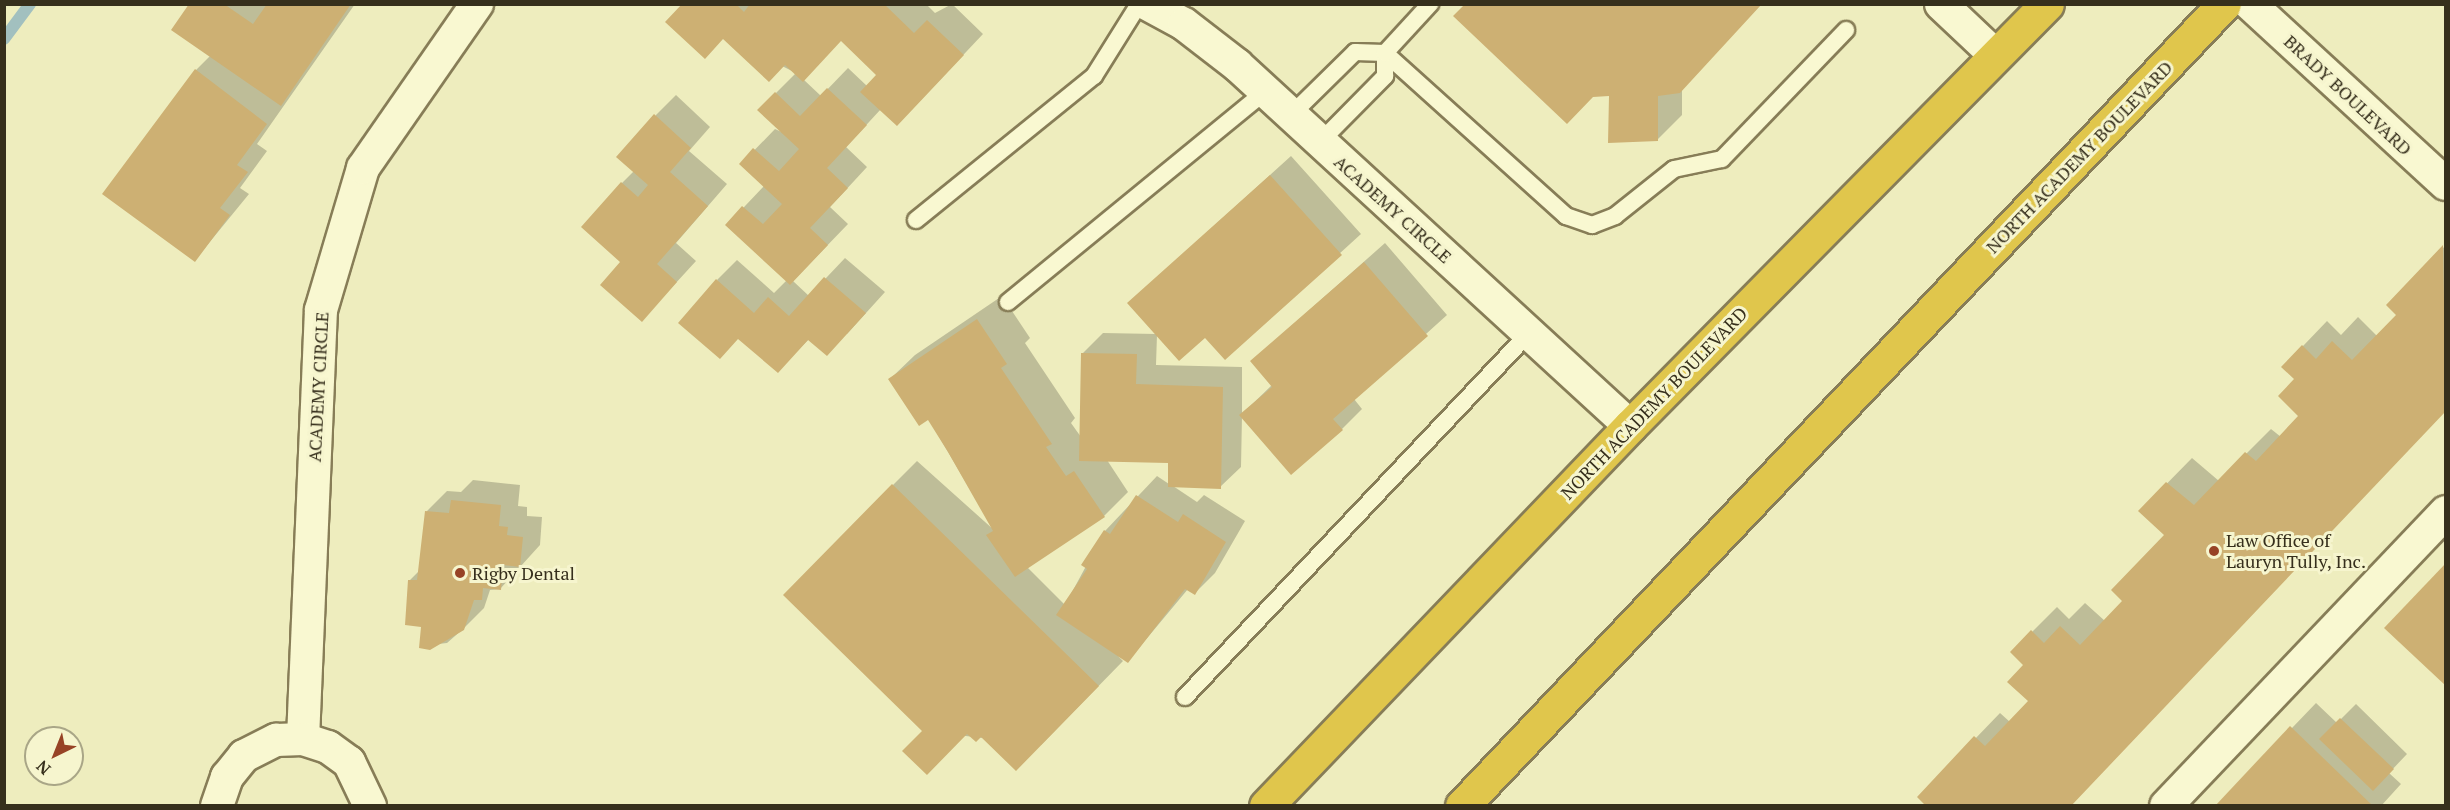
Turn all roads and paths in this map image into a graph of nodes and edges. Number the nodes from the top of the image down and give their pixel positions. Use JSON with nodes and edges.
{"nodes":[{"id":1,"x":477,"y":4,"type":"edge"},
{"id":2,"x":1139,"y":4,"type":"edge"},
{"id":3,"x":1147,"y":4,"type":"edge"},
{"id":4,"x":1430,"y":4,"type":"edge"},
{"id":5,"x":1941,"y":4,"type":"edge"},
{"id":6,"x":2047,"y":4,"type":"edge"},
{"id":7,"x":2224,"y":4,"type":"edge"},
{"id":8,"x":2250,"y":4,"type":"edge"},
{"id":9,"x":1846,"y":30,"type":"dead end"},
{"id":10,"x":1384,"y":53,"type":"junction"},
{"id":11,"x":1996,"y":56,"type":"junction"},
{"id":12,"x":1266,"y":91,"type":"junction"},
{"id":13,"x":1291,"y":115,"type":"junction"},
{"id":14,"x":1320,"y":142,"type":"junction"},
{"id":15,"x":2445,"y":184,"type":"edge"},
{"id":16,"x":916,"y":220,"type":"dead end"},
{"id":17,"x":1008,"y":302,"type":"dead end"},
{"id":18,"x":1529,"y":333,"type":"junction"},
{"id":19,"x":1630,"y":426,"type":"junction"},
{"id":20,"x":2445,"y":512,"type":"edge"},
{"id":21,"x":1185,"y":697,"type":"dead end"},
{"id":22,"x":303,"y":739,"type":"junction"},
{"id":23,"x":217,"y":806,"type":"edge"},
{"id":24,"x":370,"y":806,"type":"edge"},
{"id":25,"x":1266,"y":806,"type":"edge"},
{"id":26,"x":1462,"y":806,"type":"edge"},
{"id":27,"x":2166,"y":806,"type":"edge"}],
"edges":[{"from":1,"to":22,"type":"street","name":"ACADEMY CIRCLE"},
{"from":2,"to":16,"type":"lane"},
{"from":3,"to":12,"type":"street","name":"ACADEMY CIRCLE"},
{"from":4,"to":10,"type":"lane"},
{"from":5,"to":11,"type":"street"},
{"from":6,"to":11,"type":"highway","name":"NORTH ACADEMY BOULEVARD"},
{"from":7,"to":26,"type":"highway","name":"NORTH ACADEMY BOULEVARD"},
{"from":8,"to":15,"type":"street","name":"BRADY BOULEVARD"},
{"from":9,"to":10,"type":"lane"},
{"from":10,"to":13,"type":"lane"},
{"from":10,"to":14,"type":"lane"},
{"from":11,"to":19,"type":"highway","name":"NORTH ACADEMY BOULEVARD"},
{"from":12,"to":13,"type":"street","name":"ACADEMY CIRCLE"},
{"from":12,"to":17,"type":"lane"},
{"from":13,"to":14,"type":"street","name":"ACADEMY CIRCLE"},
{"from":14,"to":18,"type":"street","name":"ACADEMY CIRCLE"},
{"from":18,"to":19,"type":"street","name":"ACADEMY CIRCLE"},
{"from":18,"to":21,"type":"lane"},
{"from":19,"to":25,"type":"highway","name":"NORTH ACADEMY BOULEVARD"},
{"from":20,"to":27,"type":"street"},
{"from":22,"to":23,"type":"street"},
{"from":22,"to":24,"type":"street"}]}
